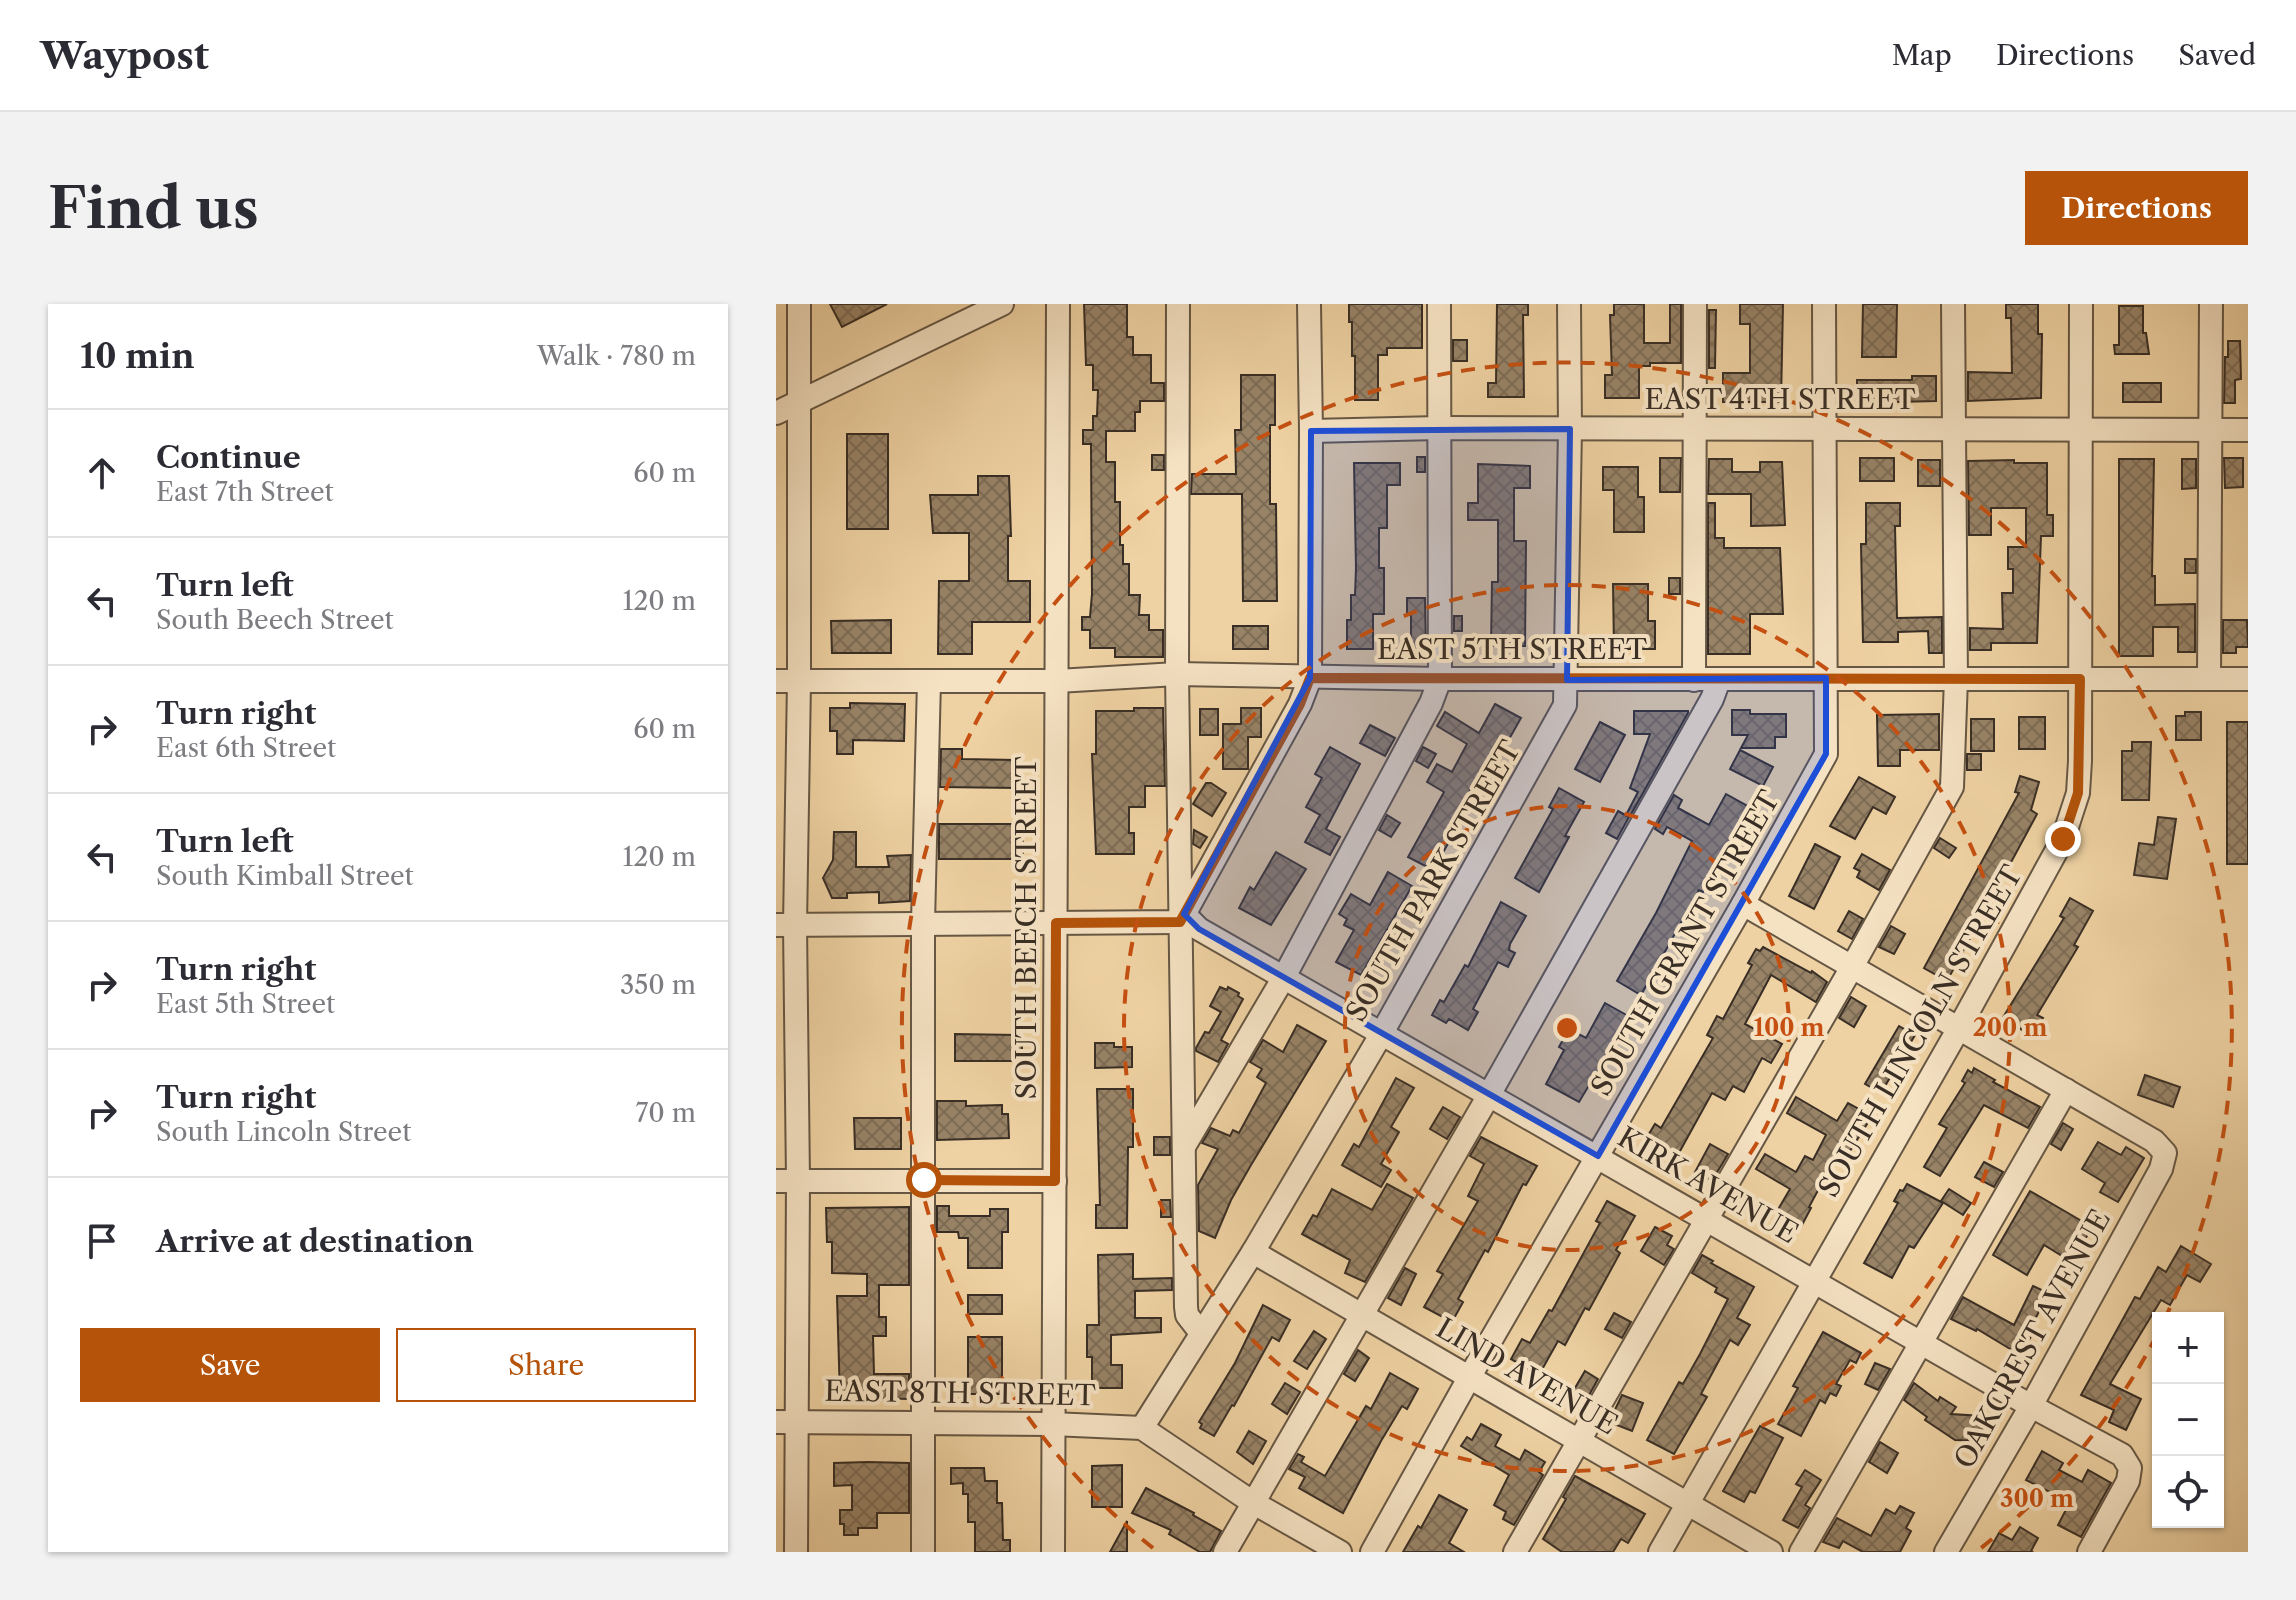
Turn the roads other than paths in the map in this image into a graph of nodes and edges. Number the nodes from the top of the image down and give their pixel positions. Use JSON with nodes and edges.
{"nodes":[{"id":1,"x":799,"y":304,"type":"edge"},
{"id":2,"x":1002,"y":304,"type":"edge"},
{"id":3,"x":1058,"y":304,"type":"edge"},
{"id":4,"x":1178,"y":304,"type":"edge"},
{"id":5,"x":1309,"y":304,"type":"edge"},
{"id":6,"x":1439,"y":304,"type":"edge"},
{"id":7,"x":1569,"y":304,"type":"edge"},
{"id":8,"x":1695,"y":304,"type":"edge"},
{"id":9,"x":1824,"y":304,"type":"edge"},
{"id":10,"x":1953,"y":304,"type":"edge"},
{"id":11,"x":2081,"y":304,"type":"edge"},
{"id":12,"x":2211,"y":304,"type":"edge"},
{"id":13,"x":799,"y":401,"type":"junction"},
{"id":14,"x":776,"y":413,"type":"edge"},
{"id":15,"x":1439,"y":428,"type":"junction"},
{"id":16,"x":1570,"y":429,"type":"junction"},
{"id":17,"x":1824,"y":429,"type":"junction"},
{"id":18,"x":1953,"y":429,"type":"junction"},
{"id":19,"x":1695,"y":430,"type":"junction"},
{"id":20,"x":2081,"y":430,"type":"junction"},
{"id":21,"x":2212,"y":430,"type":"junction"},
{"id":22,"x":2248,"y":430,"type":"edge"},
{"id":23,"x":1311,"y":431,"type":"junction"},
{"id":24,"x":1177,"y":674,"type":"junction"},
{"id":25,"x":1310,"y":678,"type":"junction"},
{"id":26,"x":1826,"y":678,"type":"junction"},
{"id":27,"x":1440,"y":679,"type":"junction"},
{"id":28,"x":1956,"y":679,"type":"junction"},
{"id":29,"x":2080,"y":679,"type":"junction"},
{"id":30,"x":2209,"y":679,"type":"junction"},
{"id":31,"x":2248,"y":679,"type":"edge"},
{"id":32,"x":1567,"y":680,"type":"junction"},
{"id":33,"x":1694,"y":680,"type":"junction"},
{"id":34,"x":1719,"y":680,"type":"junction"},
{"id":35,"x":776,"y":681,"type":"edge"},
{"id":36,"x":799,"y":681,"type":"junction"},
{"id":37,"x":929,"y":681,"type":"junction"},
{"id":38,"x":1057,"y":681,"type":"junction"},
{"id":39,"x":1743,"y":904,"type":"junction"},
{"id":40,"x":1182,"y":918,"type":"junction"},
{"id":41,"x":923,"y":923,"type":"junction"},
{"id":42,"x":1056,"y":923,"type":"junction"},
{"id":43,"x":785,"y":925,"type":"edge"},
{"id":44,"x":1852,"y":967,"type":"junction"},
{"id":45,"x":1284,"y":977,"type":"junction"},
{"id":46,"x":1959,"y":1028,"type":"junction"},
{"id":47,"x":1382,"y":1033,"type":"junction"},
{"id":48,"x":2066,"y":1090,"type":"junction"},
{"id":49,"x":1489,"y":1095,"type":"junction"},
{"id":50,"x":1184,"y":1147,"type":"junction"},
{"id":51,"x":1598,"y":1156,"type":"junction"},
{"id":52,"x":924,"y":1180,"type":"junction"},
{"id":53,"x":787,"y":1181,"type":"edge"},
{"id":54,"x":1055,"y":1181,"type":"junction"},
{"id":55,"x":1706,"y":1218,"type":"junction"},
{"id":56,"x":1253,"y":1252,"type":"junction"},
{"id":57,"x":1812,"y":1280,"type":"junction"},
{"id":58,"x":1361,"y":1315,"type":"junction"},
{"id":59,"x":1201,"y":1333,"type":"junction"},
{"id":60,"x":1922,"y":1343,"type":"junction"},
{"id":61,"x":1469,"y":1378,"type":"junction"},
{"id":62,"x":2031,"y":1406,"type":"junction"},
{"id":63,"x":787,"y":1422,"type":"edge"},
{"id":64,"x":923,"y":1422,"type":"junction"},
{"id":65,"x":1052,"y":1424,"type":"junction"},
{"id":66,"x":1142,"y":1428,"type":"junction"},
{"id":67,"x":1579,"y":1441,"type":"junction"},
{"id":68,"x":1252,"y":1502,"type":"junction"},
{"id":69,"x":1688,"y":1504,"type":"junction"},
{"id":70,"x":796,"y":1552,"type":"edge"},
{"id":71,"x":923,"y":1552,"type":"edge"},
{"id":72,"x":1053,"y":1552,"type":"edge"},
{"id":73,"x":1225,"y":1552,"type":"edge"},
{"id":74,"x":1340,"y":1552,"type":"edge"},
{"id":75,"x":1372,"y":1552,"type":"edge"},
{"id":76,"x":1515,"y":1552,"type":"edge"},
{"id":77,"x":1660,"y":1552,"type":"edge"},
{"id":78,"x":1771,"y":1552,"type":"edge"},
{"id":79,"x":1801,"y":1552,"type":"edge"},
{"id":80,"x":1946,"y":1552,"type":"edge"},
{"id":81,"x":2089,"y":1552,"type":"edge"}],
"edges":[{"from":1,"to":13,"type":"street"},
{"from":2,"to":13,"type":"street"},
{"from":3,"to":38,"type":"street","name":"SOUTH BEECH STREET"},
{"from":4,"to":24,"type":"street"},
{"from":5,"to":23,"type":"street"},
{"from":6,"to":15,"type":"street"},
{"from":7,"to":16,"type":"street","name":"SOUTH PARK STREET"},
{"from":8,"to":19,"type":"street"},
{"from":9,"to":17,"type":"street","name":"SOUTH GRANT STREET"},
{"from":10,"to":18,"type":"street"},
{"from":11,"to":20,"type":"street","name":"SOUTH LINCOLN STREET"},
{"from":12,"to":21,"type":"street"},
{"from":13,"to":14,"type":"street"},
{"from":13,"to":36,"type":"street"},
{"from":15,"to":16,"type":"street","name":"EAST 4TH STREET"},
{"from":15,"to":23,"type":"street","name":"EAST 4TH STREET"},
{"from":15,"to":27,"type":"street"},
{"from":16,"to":19,"type":"street","name":"EAST 4TH STREET"},
{"from":16,"to":32,"type":"street","name":"SOUTH PARK STREET"},
{"from":17,"to":18,"type":"street","name":"EAST 4TH STREET"},
{"from":17,"to":19,"type":"street","name":"EAST 4TH STREET"},
{"from":17,"to":26,"type":"street","name":"SOUTH GRANT STREET"},
{"from":18,"to":20,"type":"street","name":"EAST 4TH STREET"},
{"from":18,"to":28,"type":"street"},
{"from":19,"to":33,"type":"street"},
{"from":20,"to":21,"type":"street","name":"EAST 4TH STREET"},
{"from":20,"to":29,"type":"street","name":"SOUTH LINCOLN STREET"},
{"from":21,"to":22,"type":"street","name":"EAST 4TH STREET"},
{"from":21,"to":30,"type":"street"},
{"from":23,"to":25,"type":"street"},
{"from":24,"to":25,"type":"street","name":"EAST 5TH STREET"},
{"from":24,"to":38,"type":"street","name":"EAST 5TH STREET"},
{"from":24,"to":40,"type":"street"},
{"from":25,"to":27,"type":"street","name":"EAST 5TH STREET"},
{"from":25,"to":40,"type":"street"},
{"from":26,"to":28,"type":"street","name":"EAST 5TH STREET"},
{"from":26,"to":34,"type":"street","name":"EAST 5TH STREET"},
{"from":26,"to":39,"type":"street","name":"SOUTH GRANT STREET"},
{"from":27,"to":32,"type":"street","name":"EAST 5TH STREET"},
{"from":27,"to":45,"type":"street"},
{"from":28,"to":29,"type":"street","name":"EAST 5TH STREET"},
{"from":28,"to":44,"type":"street"},
{"from":29,"to":30,"type":"street","name":"EAST 5TH STREET"},
{"from":29,"to":46,"type":"street","name":"SOUTH LINCOLN STREET"},
{"from":30,"to":31,"type":"street","name":"EAST 5TH STREET"},
{"from":32,"to":33,"type":"street","name":"EAST 5TH STREET"},
{"from":32,"to":47,"type":"street","name":"SOUTH PARK STREET"},
{"from":33,"to":34,"type":"street","name":"EAST 5TH STREET"},
{"from":34,"to":49,"type":"street"},
{"from":35,"to":36,"type":"street","name":"EAST 5TH STREET"},
{"from":36,"to":37,"type":"street","name":"EAST 5TH STREET"},
{"from":36,"to":43,"type":"street"},
{"from":37,"to":38,"type":"street","name":"EAST 5TH STREET"},
{"from":37,"to":41,"type":"street"},
{"from":38,"to":42,"type":"street","name":"SOUTH BEECH STREET"},
{"from":39,"to":44,"type":"street"},
{"from":39,"to":51,"type":"street","name":"SOUTH GRANT STREET"},
{"from":40,"to":42,"type":"street"},
{"from":40,"to":45,"type":"street","name":"KIRK AVENUE"},
{"from":40,"to":50,"type":"street"},
{"from":41,"to":42,"type":"street"},
{"from":41,"to":43,"type":"street"},
{"from":41,"to":52,"type":"street"},
{"from":42,"to":54,"type":"street","name":"SOUTH BEECH STREET"},
{"from":43,"to":53,"type":"street"},
{"from":44,"to":46,"type":"street"},
{"from":44,"to":55,"type":"street"},
{"from":45,"to":47,"type":"street","name":"KIRK AVENUE"},
{"from":45,"to":50,"type":"street"},
{"from":46,"to":48,"type":"street"},
{"from":46,"to":57,"type":"street","name":"SOUTH LINCOLN STREET"},
{"from":47,"to":49,"type":"street","name":"KIRK AVENUE"},
{"from":47,"to":56,"type":"street","name":"SOUTH PARK STREET"},
{"from":48,"to":60,"type":"street"},
{"from":48,"to":62,"type":"street","name":"OAKCREST AVENUE"},
{"from":49,"to":51,"type":"street","name":"KIRK AVENUE"},
{"from":49,"to":58,"type":"street"},
{"from":50,"to":59,"type":"street"},
{"from":51,"to":55,"type":"street","name":"KIRK AVENUE"},
{"from":51,"to":61,"type":"street","name":"SOUTH GRANT STREET"},
{"from":52,"to":53,"type":"street"},
{"from":52,"to":54,"type":"street"},
{"from":52,"to":64,"type":"street"},
{"from":53,"to":63,"type":"street"},
{"from":54,"to":65,"type":"street","name":"SOUTH BEECH STREET"},
{"from":55,"to":57,"type":"street","name":"KIRK AVENUE"},
{"from":55,"to":67,"type":"street"},
{"from":56,"to":58,"type":"street","name":"LIND AVENUE"},
{"from":56,"to":59,"type":"street","name":"SOUTH PARK STREET"},
{"from":57,"to":60,"type":"street","name":"KIRK AVENUE"},
{"from":57,"to":69,"type":"street","name":"SOUTH LINCOLN STREET"},
{"from":58,"to":61,"type":"street","name":"LIND AVENUE"},
{"from":58,"to":68,"type":"street"},
{"from":59,"to":66,"type":"street","name":"SOUTH PARK STREET"},
{"from":60,"to":62,"type":"street","name":"KIRK AVENUE"},
{"from":60,"to":79,"type":"street"},
{"from":61,"to":67,"type":"street","name":"LIND AVENUE"},
{"from":61,"to":75,"type":"street","name":"SOUTH GRANT STREET"},
{"from":62,"to":80,"type":"street","name":"OAKCREST AVENUE"},
{"from":62,"to":81,"type":"street","name":"KIRK AVENUE"},
{"from":63,"to":64,"type":"street","name":"EAST 8TH STREET"},
{"from":63,"to":70,"type":"street"},
{"from":64,"to":65,"type":"street","name":"EAST 8TH STREET"},
{"from":64,"to":71,"type":"street"},
{"from":65,"to":66,"type":"street","name":"EAST 8TH STREET"},
{"from":65,"to":72,"type":"street","name":"SOUTH BEECH STREET"},
{"from":66,"to":68,"type":"street"},
{"from":67,"to":69,"type":"street","name":"LIND AVENUE"},
{"from":67,"to":76,"type":"street"},
{"from":68,"to":73,"type":"street"},
{"from":68,"to":74,"type":"street"},
{"from":69,"to":77,"type":"street","name":"SOUTH LINCOLN STREET"},
{"from":69,"to":78,"type":"street","name":"LIND AVENUE"}]}
